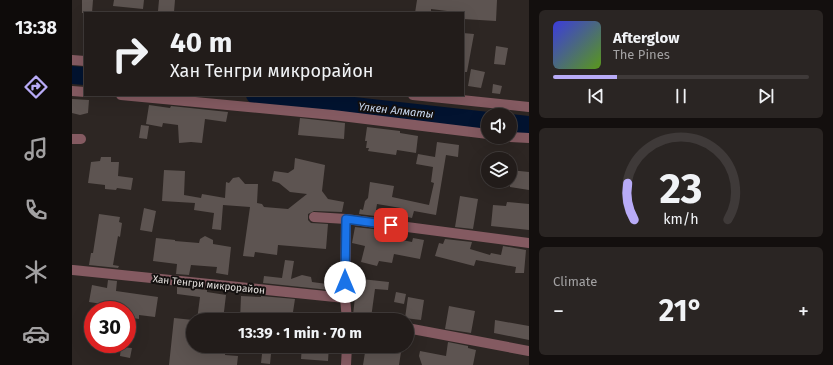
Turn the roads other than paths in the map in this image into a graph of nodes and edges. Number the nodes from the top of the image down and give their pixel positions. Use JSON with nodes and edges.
{"nodes":[{"id":1,"x":72,"y":60,"type":"edge"},
{"id":2,"x":84,"y":61,"type":"edge"},
{"id":3,"x":72,"y":91,"type":"edge"},
{"id":4,"x":84,"y":92,"type":"edge"},
{"id":5,"x":132,"y":96,"type":"edge"},
{"id":6,"x":423,"y":96,"type":"edge"},
{"id":7,"x":529,"y":107,"type":"edge"},
{"id":8,"x":481,"y":133,"type":"edge"},
{"id":9,"x":517,"y":137,"type":"edge"},
{"id":10,"x":529,"y":138,"type":"edge"},
{"id":11,"x":314,"y":217,"type":"dead end"},
{"id":12,"x":346,"y":219,"type":"junction"},
{"id":13,"x":529,"y":243,"type":"edge"},
{"id":14,"x":73,"y":270,"type":"dead end"},
{"id":15,"x":345,"y":298,"type":"junction"},
{"id":16,"x":347,"y":313,"type":"edge"},
{"id":17,"x":414,"y":329,"type":"edge"},
{"id":18,"x":529,"y":351,"type":"edge"},
{"id":19,"x":347,"y":353,"type":"edge"},
{"id":20,"x":346,"y":365,"type":"edge"}],
"edges":[{"from":1,"to":2,"type":"street"},
{"from":3,"to":4,"type":"street"},
{"from":5,"to":8,"type":"street"},
{"from":6,"to":7,"type":"street"},
{"from":9,"to":10,"type":"street"},
{"from":11,"to":12,"type":"street"},
{"from":12,"to":13,"type":"street"},
{"from":12,"to":15,"type":"street"},
{"from":14,"to":15,"type":"street","name":"Хан Тенгри микрорайон"},
{"from":15,"to":16,"type":"street"},
{"from":17,"to":18,"type":"street"},
{"from":19,"to":20,"type":"street"}]}
